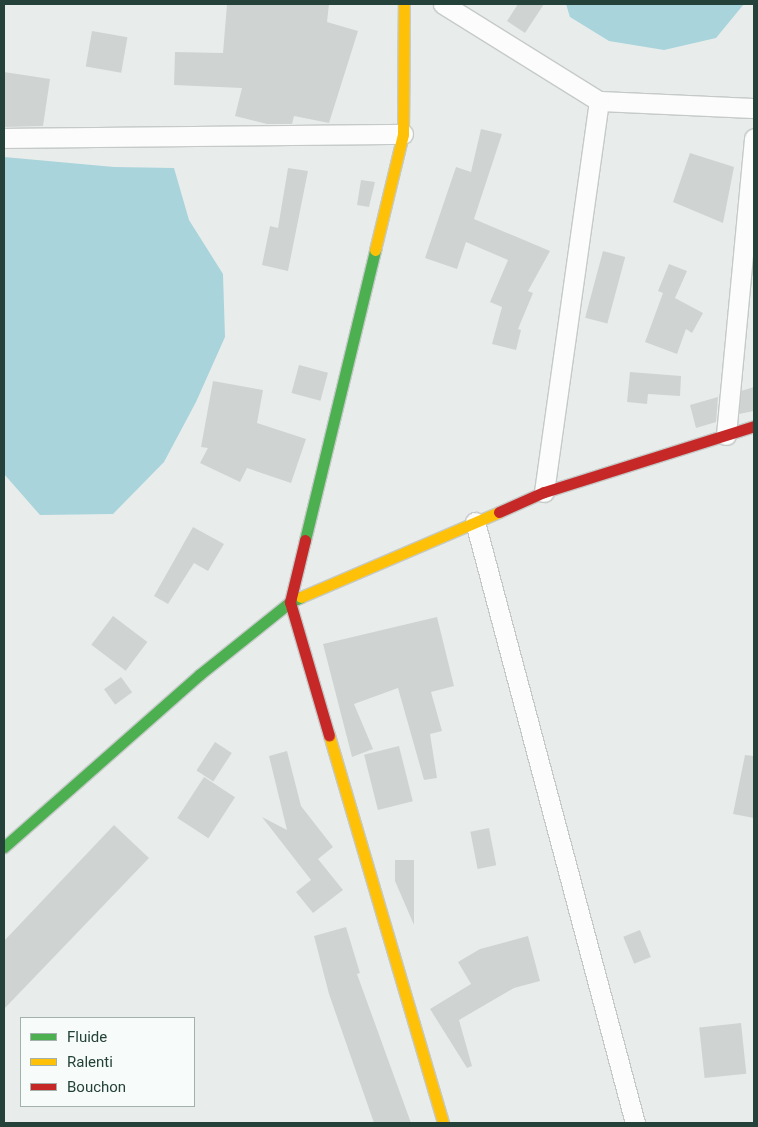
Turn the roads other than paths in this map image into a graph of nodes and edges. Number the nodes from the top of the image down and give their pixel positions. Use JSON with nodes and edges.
{"nodes":[{"id":1,"x":404,"y":4,"type":"edge"},
{"id":2,"x":443,"y":4,"type":"edge"},
{"id":3,"x":599,"y":101,"type":"junction"},
{"id":4,"x":754,"y":108,"type":"edge"},
{"id":5,"x":403,"y":134,"type":"junction"},
{"id":6,"x":4,"y":138,"type":"edge"},
{"id":7,"x":754,"y":138,"type":"edge"},
{"id":8,"x":754,"y":426,"type":"edge"},
{"id":9,"x":726,"y":435,"type":"junction"},
{"id":10,"x":544,"y":492,"type":"junction"},
{"id":11,"x":475,"y":522,"type":"junction"},
{"id":12,"x":290,"y":602,"type":"junction"},
{"id":13,"x":4,"y":847,"type":"edge"},
{"id":14,"x":443,"y":1123,"type":"edge"},
{"id":15,"x":635,"y":1123,"type":"edge"}],
"edges":[{"from":1,"to":5,"type":"main road"},
{"from":2,"to":3,"type":"street"},
{"from":3,"to":4,"type":"street"},
{"from":3,"to":10,"type":"street"},
{"from":5,"to":6,"type":"street"},
{"from":5,"to":12,"type":"main road"},
{"from":7,"to":9,"type":"street"},
{"from":8,"to":9,"type":"main road"},
{"from":9,"to":10,"type":"main road"},
{"from":10,"to":11,"type":"main road"},
{"from":11,"to":12,"type":"main road"},
{"from":11,"to":15,"type":"street"},
{"from":12,"to":13,"type":"main road"},
{"from":12,"to":14,"type":"main road"}]}
